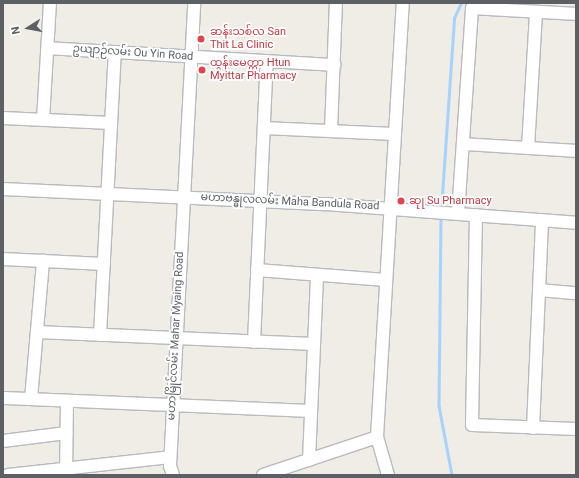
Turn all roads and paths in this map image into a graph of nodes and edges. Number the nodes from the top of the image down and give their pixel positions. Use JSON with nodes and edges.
{"nodes":[{"id":1,"x":50,"y":3,"type":"edge"},
{"id":2,"x":194,"y":3,"type":"edge"},
{"id":3,"x":336,"y":3,"type":"edge"},
{"id":4,"x":403,"y":3,"type":"edge"},
{"id":5,"x":493,"y":6,"type":"edge"},
{"id":6,"x":536,"y":12,"type":"junction"},
{"id":7,"x":576,"y":14,"type":"edge"},
{"id":8,"x":48,"y":48,"type":"junction"},
{"id":9,"x":115,"y":52,"type":"junction"},
{"id":10,"x":192,"y":57,"type":"junction"},
{"id":11,"x":267,"y":61,"type":"junction"},
{"id":12,"x":334,"y":65,"type":"junction"},
{"id":13,"x":3,"y":118,"type":"edge"},
{"id":14,"x":43,"y":120,"type":"junction"},
{"id":15,"x":111,"y":123,"type":"junction"},
{"id":16,"x":264,"y":128,"type":"junction"},
{"id":17,"x":331,"y":131,"type":"junction"},
{"id":18,"x":394,"y":134,"type":"junction"},
{"id":19,"x":463,"y":144,"type":"junction"},
{"id":20,"x":528,"y":148,"type":"junction"},
{"id":21,"x":576,"y":151,"type":"edge"},
{"id":22,"x":3,"y":189,"type":"edge"},
{"id":23,"x":107,"y":195,"type":"junction"},
{"id":24,"x":183,"y":196,"type":"junction"},
{"id":25,"x":260,"y":201,"type":"junction"},
{"id":26,"x":389,"y":208,"type":"junction"},
{"id":27,"x":458,"y":214,"type":"junction"},
{"id":28,"x":476,"y":215,"type":"junction"},
{"id":29,"x":542,"y":220,"type":"junction"},
{"id":30,"x":576,"y":223,"type":"edge"},
{"id":31,"x":3,"y":260,"type":"edge"},
{"id":32,"x":43,"y":261,"type":"junction"},
{"id":33,"x":104,"y":264,"type":"junction"},
{"id":34,"x":257,"y":270,"type":"junction"},
{"id":35,"x":317,"y":275,"type":"junction"},
{"id":36,"x":386,"y":280,"type":"junction"},
{"id":37,"x":539,"y":290,"type":"junction"},
{"id":38,"x":576,"y":293,"type":"edge"},
{"id":39,"x":37,"y":332,"type":"junction"},
{"id":40,"x":100,"y":335,"type":"junction"},
{"id":41,"x":177,"y":338,"type":"junction"},
{"id":42,"x":254,"y":342,"type":"junction"},
{"id":43,"x":314,"y":344,"type":"junction"},
{"id":44,"x":3,"y":398,"type":"edge"},
{"id":45,"x":31,"y":400,"type":"junction"},
{"id":46,"x":67,"y":401,"type":"junction"},
{"id":47,"x":173,"y":407,"type":"junction"},
{"id":48,"x":311,"y":411,"type":"junction"},
{"id":49,"x":533,"y":428,"type":"junction"},
{"id":50,"x":576,"y":429,"type":"edge"},
{"id":51,"x":66,"y":433,"type":"junction"},
{"id":52,"x":377,"y":437,"type":"junction"},
{"id":53,"x":3,"y":441,"type":"edge"},
{"id":54,"x":170,"y":457,"type":"junction"},
{"id":55,"x":309,"y":460,"type":"junction"},
{"id":56,"x":66,"y":471,"type":"edge"},
{"id":57,"x":8,"y":475,"type":"edge"},
{"id":58,"x":173,"y":475,"type":"edge"},
{"id":59,"x":263,"y":475,"type":"edge"},
{"id":60,"x":388,"y":475,"type":"edge"}],
"edges":[{"from":1,"to":8,"type":"street"},
{"from":2,"to":10,"type":"street","name":"မဟာမြိုင်လမ်း Mahar Myaing Road"},
{"from":3,"to":12,"type":"street"},
{"from":4,"to":18,"type":"street"},
{"from":5,"to":6,"type":"street"},
{"from":5,"to":19,"type":"street"},
{"from":6,"to":7,"type":"street"},
{"from":6,"to":20,"type":"street"},
{"from":8,"to":9,"type":"street","name":"ဥယျာဉ်လမ်း Ou Yin Road"},
{"from":8,"to":14,"type":"street"},
{"from":9,"to":10,"type":"street","name":"ဥယျာဉ်လမ်း Ou Yin Road"},
{"from":9,"to":15,"type":"street"},
{"from":10,"to":11,"type":"street","name":"ဥယျာဉ်လမ်း Ou Yin Road"},
{"from":10,"to":24,"type":"street","name":"မဟာမြိုင်လမ်း Mahar Myaing Road"},
{"from":11,"to":12,"type":"street","name":"ဥယျာဉ်လမ်း Ou Yin Road"},
{"from":11,"to":16,"type":"street"},
{"from":12,"to":17,"type":"street"},
{"from":13,"to":14,"type":"street"},
{"from":14,"to":15,"type":"street"},
{"from":15,"to":23,"type":"street"},
{"from":16,"to":17,"type":"street"},
{"from":16,"to":25,"type":"street"},
{"from":17,"to":18,"type":"street"},
{"from":18,"to":26,"type":"street"},
{"from":19,"to":20,"type":"street"},
{"from":19,"to":27,"type":"street"},
{"from":20,"to":21,"type":"street"},
{"from":22,"to":23,"type":"street","name":"မဟာဗန္ဓုလလမ်း Maha Bandula Road"},
{"from":23,"to":24,"type":"street","name":"မဟာဗန္ဓုလလမ်း Maha Bandula Road"},
{"from":23,"to":33,"type":"street"},
{"from":24,"to":25,"type":"street","name":"မဟာဗန္ဓုလလမ်း Maha Bandula Road"},
{"from":24,"to":41,"type":"street","name":"မဟာမြိုင်လမ်း Mahar Myaing Road"},
{"from":25,"to":26,"type":"street","name":"မဟာဗန္ဓုလလမ်း Maha Bandula Road"},
{"from":25,"to":34,"type":"street"},
{"from":26,"to":27,"type":"street","name":"မဟာဗန္ဓုလလမ်း Maha Bandula Road"},
{"from":26,"to":36,"type":"street"},
{"from":27,"to":28,"type":"street","name":"မဟာဗန္ဓုလလမ်း Maha Bandula Road"},
{"from":28,"to":29,"type":"street","name":"မဟာဗန္ဓုလလမ်း Maha Bandula Road"},
{"from":28,"to":49,"type":"street"},
{"from":29,"to":30,"type":"street","name":"မဟာဗန္ဓုလလမ်း Maha Bandula Road"},
{"from":29,"to":37,"type":"street"},
{"from":31,"to":32,"type":"street"},
{"from":32,"to":33,"type":"street"},
{"from":32,"to":39,"type":"street"},
{"from":33,"to":40,"type":"street"},
{"from":34,"to":35,"type":"street"},
{"from":34,"to":42,"type":"street"},
{"from":35,"to":36,"type":"street"},
{"from":35,"to":43,"type":"street"},
{"from":36,"to":52,"type":"street"},
{"from":37,"to":38,"type":"street"},
{"from":37,"to":49,"type":"street"},
{"from":39,"to":40,"type":"street"},
{"from":39,"to":45,"type":"street"},
{"from":40,"to":41,"type":"street"},
{"from":41,"to":42,"type":"street"},
{"from":41,"to":47,"type":"street","name":"မဟာမြိုင်လမ်း Mahar Myaing Road"},
{"from":42,"to":43,"type":"street"},
{"from":43,"to":48,"type":"street"},
{"from":44,"to":45,"type":"street"},
{"from":45,"to":46,"type":"street"},
{"from":46,"to":47,"type":"street"},
{"from":46,"to":51,"type":"street"},
{"from":47,"to":48,"type":"street"},
{"from":47,"to":54,"type":"street","name":"မဟာမြိုင်လမ်း Mahar Myaing Road"},
{"from":48,"to":55,"type":"street"},
{"from":49,"to":50,"type":"street"},
{"from":51,"to":53,"type":"street"},
{"from":51,"to":56,"type":"street"},
{"from":52,"to":55,"type":"street"},
{"from":52,"to":60,"type":"street"},
{"from":54,"to":56,"type":"street"},
{"from":54,"to":58,"type":"street","name":"မဟာမြိုင်လမ်း Mahar Myaing Road"},
{"from":55,"to":59,"type":"street"},
{"from":56,"to":57,"type":"street"}]}
